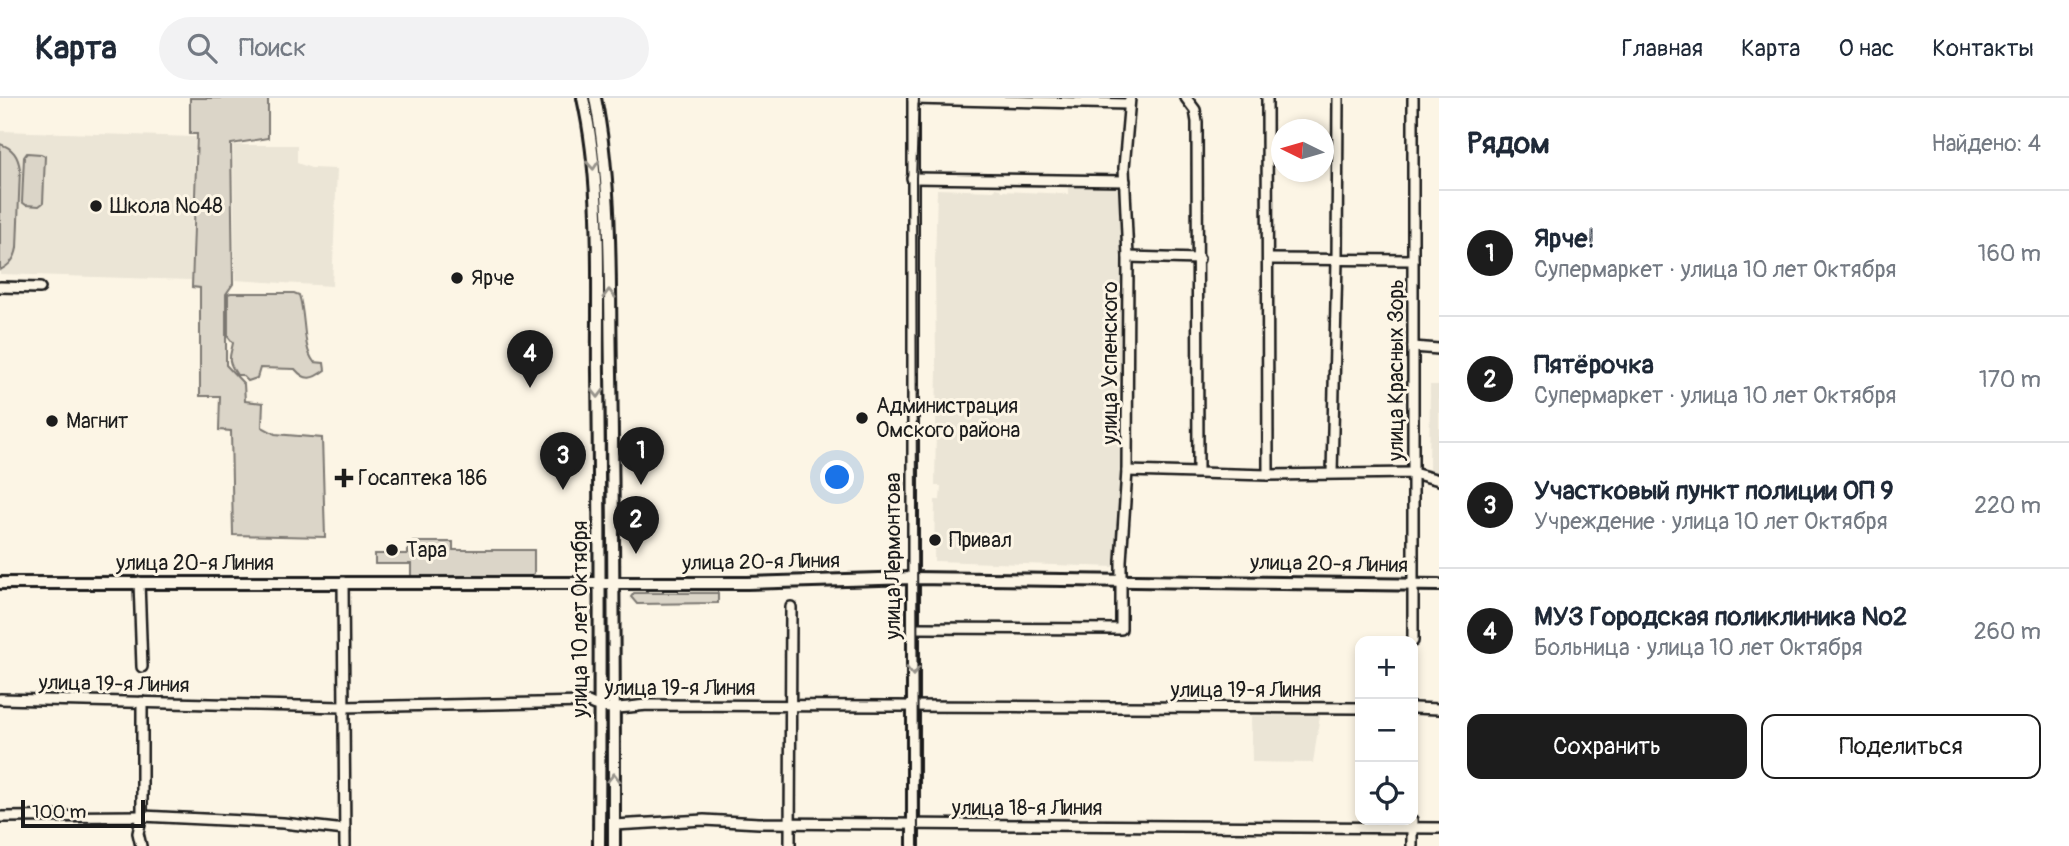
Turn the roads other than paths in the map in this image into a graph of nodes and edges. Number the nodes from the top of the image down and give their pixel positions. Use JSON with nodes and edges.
{"nodes":[{"id":1,"x":583,"y":98,"type":"edge"},
{"id":2,"x":595,"y":98,"type":"edge"},
{"id":3,"x":1186,"y":98,"type":"edge"},
{"id":4,"x":1267,"y":98,"type":"edge"},
{"id":5,"x":1338,"y":98,"type":"edge"},
{"id":6,"x":1413,"y":98,"type":"edge"},
{"id":7,"x":913,"y":99,"type":"edge"},
{"id":8,"x":1129,"y":101,"type":"edge"},
{"id":9,"x":912,"y":178,"type":"junction"},
{"id":10,"x":1125,"y":181,"type":"junction"},
{"id":11,"x":1128,"y":257,"type":"junction"},
{"id":12,"x":1199,"y":259,"type":"junction"},
{"id":13,"x":1268,"y":259,"type":"junction"},
{"id":14,"x":1337,"y":260,"type":"junction"},
{"id":15,"x":1413,"y":260,"type":"junction"},
{"id":16,"x":0,"y":287,"type":"edge"},
{"id":17,"x":40,"y":288,"type":"dead end"},
{"id":18,"x":1413,"y":347,"type":"junction"},
{"id":19,"x":1439,"y":349,"type":"edge"},
{"id":20,"x":1127,"y":471,"type":"junction"},
{"id":21,"x":1198,"y":471,"type":"junction"},
{"id":22,"x":1332,"y":473,"type":"junction"},
{"id":23,"x":1413,"y":473,"type":"junction"},
{"id":24,"x":1268,"y":475,"type":"junction"},
{"id":25,"x":1439,"y":480,"type":"edge"},
{"id":26,"x":913,"y":578,"type":"junction"},
{"id":27,"x":1122,"y":580,"type":"junction"},
{"id":28,"x":139,"y":582,"type":"junction"},
{"id":29,"x":343,"y":582,"type":"junction"},
{"id":30,"x":600,"y":582,"type":"junction"},
{"id":31,"x":614,"y":582,"type":"junction"},
{"id":32,"x":0,"y":583,"type":"edge"},
{"id":33,"x":1413,"y":584,"type":"junction"},
{"id":34,"x":1439,"y":585,"type":"edge"},
{"id":35,"x":791,"y":607,"type":"dead end"},
{"id":36,"x":913,"y":628,"type":"junction"},
{"id":37,"x":1413,"y":636,"type":"edge"},
{"id":38,"x":142,"y":667,"type":"dead end"},
{"id":39,"x":0,"y":699,"type":"edge"},
{"id":40,"x":142,"y":702,"type":"junction"},
{"id":41,"x":791,"y":706,"type":"junction"},
{"id":42,"x":343,"y":707,"type":"junction"},
{"id":43,"x":913,"y":707,"type":"junction"},
{"id":44,"x":600,"y":708,"type":"junction"},
{"id":45,"x":1355,"y":708,"type":"edge"},
{"id":46,"x":1418,"y":708,"type":"edge"},
{"id":47,"x":614,"y":709,"type":"junction"},
{"id":48,"x":1439,"y":709,"type":"edge"},
{"id":49,"x":142,"y":816,"type":"junction"},
{"id":50,"x":0,"y":817,"type":"edge"},
{"id":51,"x":790,"y":823,"type":"junction"},
{"id":52,"x":913,"y":824,"type":"junction"},
{"id":53,"x":1355,"y":824,"type":"edge"},
{"id":54,"x":614,"y":825,"type":"junction"},
{"id":55,"x":1412,"y":825,"type":"edge"},
{"id":56,"x":1418,"y":825,"type":"edge"},
{"id":57,"x":1439,"y":828,"type":"edge"},
{"id":58,"x":345,"y":830,"type":"junction"},
{"id":59,"x":141,"y":846,"type":"edge"},
{"id":60,"x":345,"y":846,"type":"edge"},
{"id":61,"x":599,"y":846,"type":"edge"},
{"id":62,"x":614,"y":846,"type":"edge"},
{"id":63,"x":790,"y":846,"type":"edge"},
{"id":64,"x":913,"y":846,"type":"edge"},
{"id":65,"x":1412,"y":846,"type":"edge"}],
"edges":[{"from":1,"to":30,"type":"main road","name":"улица 10 лет Октября","one_way":true},
{"from":31,"to":2,"type":"main road","name":"улица 10 лет Октября","one_way":true},
{"from":3,"to":12,"type":"street"},
{"from":4,"to":13,"type":"street"},
{"from":5,"to":14,"type":"street"},
{"from":6,"to":15,"type":"street","name":"улица Красных Зорь"},
{"from":7,"to":8,"type":"street"},
{"from":7,"to":9,"type":"street","name":"улица Лермонтова"},
{"from":8,"to":10,"type":"street","name":"улица Успенского"},
{"from":9,"to":10,"type":"street"},
{"from":9,"to":26,"type":"street","name":"улица Лермонтова"},
{"from":10,"to":11,"type":"street","name":"улица Успенского"},
{"from":11,"to":12,"type":"street"},
{"from":11,"to":20,"type":"street","name":"улица Успенского"},
{"from":12,"to":21,"type":"street"},
{"from":13,"to":14,"type":"street"},
{"from":13,"to":24,"type":"street"},
{"from":14,"to":15,"type":"street"},
{"from":14,"to":22,"type":"street"},
{"from":15,"to":18,"type":"street","name":"улица Красных Зорь"},
{"from":16,"to":17,"type":"street"},
{"from":18,"to":19,"type":"street"},
{"from":18,"to":23,"type":"street","name":"улица Красных Зорь"},
{"from":20,"to":21,"type":"street"},
{"from":20,"to":27,"type":"street","name":"улица Успенского"},
{"from":21,"to":24,"type":"street"},
{"from":22,"to":23,"type":"street"},
{"from":22,"to":24,"type":"street"},
{"from":23,"to":25,"type":"street"},
{"from":23,"to":33,"type":"street","name":"улица Красных Зорь"},
{"from":26,"to":27,"type":"main road","name":"улица 20-я Линия"},
{"from":26,"to":31,"type":"main road","name":"улица 20-я Линия"},
{"from":26,"to":36,"type":"main road","name":"улица Лермонтова"},
{"from":27,"to":33,"type":"main road","name":"улица 20-я Линия"},
{"from":27,"to":36,"type":"street","name":"улица Успенского"},
{"from":28,"to":29,"type":"main road","name":"улица 20-я Линия"},
{"from":28,"to":32,"type":"main road","name":"улица 20-я Линия"},
{"from":28,"to":38,"type":"street"},
{"from":29,"to":30,"type":"main road","name":"улица 20-я Линия"},
{"from":29,"to":42,"type":"street"},
{"from":30,"to":31,"type":"main road","name":"улица 20-я Линия"},
{"from":30,"to":44,"type":"main road","name":"улица 10 лет Октября"},
{"from":31,"to":47,"type":"main road","name":"улица 10 лет Октября"},
{"from":33,"to":34,"type":"main road","name":"улица 20-я Линия"},
{"from":33,"to":37,"type":"street","name":"улица Красных Зорь"},
{"from":35,"to":41,"type":"street"},
{"from":36,"to":43,"type":"main road","name":"улица Лермонтова","one_way":true},
{"from":39,"to":40,"type":"street","name":"улица 19-я Линия"},
{"from":40,"to":42,"type":"street","name":"улица 19-я Линия"},
{"from":40,"to":49,"type":"street"},
{"from":41,"to":43,"type":"street","name":"улица 19-я Линия"},
{"from":41,"to":47,"type":"street","name":"улица 19-я Линия"},
{"from":41,"to":51,"type":"street"},
{"from":42,"to":44,"type":"street","name":"улица 19-я Линия"},
{"from":42,"to":58,"type":"street"},
{"from":43,"to":45,"type":"street","name":"улица 19-я Линия"},
{"from":43,"to":52,"type":"main road","name":"улица Лермонтова"},
{"from":44,"to":47,"type":"street","name":"улица 19-я Линия"},
{"from":44,"to":61,"type":"main road","name":"улица 10 лет Октября"},
{"from":46,"to":48,"type":"street"},
{"from":54,"to":47,"type":"main road","name":"улица 10 лет Октября","one_way":true},
{"from":49,"to":50,"type":"street"},
{"from":49,"to":58,"type":"street"},
{"from":49,"to":59,"type":"street"},
{"from":51,"to":52,"type":"street","name":"улица 18-я Линия"},
{"from":51,"to":54,"type":"street","name":"улица 18-я Линия"},
{"from":51,"to":63,"type":"street"},
{"from":52,"to":53,"type":"street","name":"улица 18-я Линия"},
{"from":52,"to":64,"type":"main road","name":"улица Лермонтова"},
{"from":54,"to":62,"type":"main road","name":"улица 10 лет Октября"},
{"from":55,"to":65,"type":"street"},
{"from":56,"to":57,"type":"street","name":"улица 18-я Линия"},
{"from":58,"to":60,"type":"street"}]}
